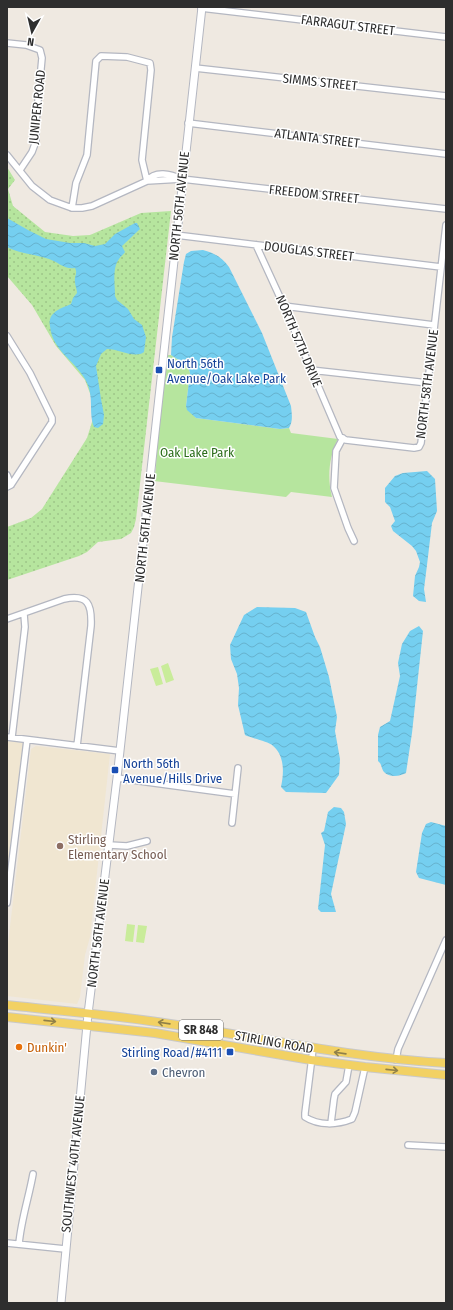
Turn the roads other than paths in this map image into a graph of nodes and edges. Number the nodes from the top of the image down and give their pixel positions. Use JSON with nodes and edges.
{"nodes":[{"id":1,"x":202,"y":8,"type":"edge"},
{"id":2,"x":446,"y":36,"type":"edge"},
{"id":3,"x":7,"y":43,"type":"edge"},
{"id":4,"x":195,"y":68,"type":"junction"},
{"id":5,"x":446,"y":96,"type":"edge"},
{"id":6,"x":188,"y":123,"type":"junction"},
{"id":7,"x":446,"y":154,"type":"edge"},
{"id":8,"x":7,"y":155,"type":"edge"},
{"id":9,"x":20,"y":170,"type":"junction"},
{"id":10,"x":182,"y":179,"type":"junction"},
{"id":11,"x":147,"y":181,"type":"junction"},
{"id":12,"x":72,"y":208,"type":"junction"},
{"id":13,"x":446,"y":209,"type":"edge"},
{"id":14,"x":446,"y":225,"type":"edge"},
{"id":15,"x":176,"y":235,"type":"junction"},
{"id":16,"x":256,"y":245,"type":"junction"},
{"id":17,"x":441,"y":267,"type":"junction"},
{"id":18,"x":284,"y":306,"type":"junction"},
{"id":19,"x":434,"y":325,"type":"junction"},
{"id":20,"x":7,"y":336,"type":"edge"},
{"id":21,"x":311,"y":370,"type":"junction"},
{"id":22,"x":428,"y":383,"type":"junction"},
{"id":23,"x":342,"y":438,"type":"junction"},
{"id":24,"x":7,"y":475,"type":"edge"},
{"id":25,"x":9,"y":486,"type":"edge"},
{"id":26,"x":354,"y":541,"type":"dead end"},
{"id":27,"x":24,"y":614,"type":"junction"},
{"id":28,"x":7,"y":619,"type":"edge"},
{"id":29,"x":9,"y":737,"type":"edge"},
{"id":30,"x":27,"y":740,"type":"junction"},
{"id":31,"x":77,"y":746,"type":"junction"},
{"id":32,"x":120,"y":751,"type":"junction"},
{"id":33,"x":238,"y":768,"type":"dead end"},
{"id":34,"x":117,"y":778,"type":"junction"},
{"id":35,"x":236,"y":794,"type":"junction"},
{"id":36,"x":232,"y":823,"type":"dead end"},
{"id":37,"x":147,"y":841,"type":"dead end"},
{"id":38,"x":109,"y":845,"type":"junction"},
{"id":39,"x":7,"y":903,"type":"edge"},
{"id":40,"x":446,"y":940,"type":"edge"},
{"id":41,"x":7,"y":1005,"type":"edge"},
{"id":42,"x":88,"y":1014,"type":"junction"},
{"id":43,"x":7,"y":1016,"type":"edge"},
{"id":44,"x":87,"y":1025,"type":"junction"},
{"id":45,"x":313,"y":1049,"type":"junction"},
{"id":46,"x":311,"y":1060,"type":"junction"},
{"id":47,"x":396,"y":1060,"type":"junction"},
{"id":48,"x":446,"y":1063,"type":"edge"},
{"id":49,"x":349,"y":1065,"type":"junction"},
{"id":50,"x":365,"y":1067,"type":"junction"},
{"id":51,"x":446,"y":1075,"type":"edge"},
{"id":52,"x":331,"y":1123,"type":"junction"},
{"id":53,"x":408,"y":1145,"type":"dead end"},
{"id":54,"x":446,"y":1147,"type":"edge"},
{"id":55,"x":33,"y":1174,"type":"dead end"},
{"id":56,"x":7,"y":1243,"type":"edge"},
{"id":57,"x":18,"y":1244,"type":"junction"},
{"id":58,"x":65,"y":1249,"type":"junction"},
{"id":59,"x":60,"y":1303,"type":"edge"}],
"edges":[{"from":1,"to":2,"type":"street","name":"FARRAGUT STREET"},
{"from":1,"to":4,"type":"street","name":"NORTH 56TH AVENUE"},
{"from":3,"to":9,"type":"street","name":"JUNIPER ROAD"},
{"from":4,"to":5,"type":"street","name":"SIMMS STREET"},
{"from":4,"to":6,"type":"street","name":"NORTH 56TH AVENUE"},
{"from":6,"to":7,"type":"street","name":"ATLANTA STREET"},
{"from":6,"to":10,"type":"street","name":"NORTH 56TH AVENUE"},
{"from":8,"to":9,"type":"street"},
{"from":9,"to":12,"type":"street"},
{"from":10,"to":11,"type":"street","name":"FREEDOM STREET"},
{"from":10,"to":13,"type":"street","name":"FREEDOM STREET"},
{"from":10,"to":15,"type":"street","name":"NORTH 56TH AVENUE"},
{"from":11,"to":12,"type":"street"},
{"from":11,"to":12,"type":"street"},
{"from":14,"to":17,"type":"street","name":"NORTH 58TH AVENUE"},
{"from":15,"to":16,"type":"street","name":"DOUGLAS STREET"},
{"from":15,"to":32,"type":"street","name":"NORTH 56TH AVENUE"},
{"from":16,"to":17,"type":"street","name":"DOUGLAS STREET"},
{"from":16,"to":18,"type":"street","name":"NORTH 57TH DRIVE"},
{"from":17,"to":19,"type":"street","name":"NORTH 58TH AVENUE"},
{"from":18,"to":19,"type":"street"},
{"from":18,"to":21,"type":"street","name":"NORTH 57TH DRIVE"},
{"from":19,"to":22,"type":"street","name":"NORTH 58TH AVENUE"},
{"from":20,"to":25,"type":"street"},
{"from":21,"to":22,"type":"street"},
{"from":21,"to":23,"type":"street","name":"NORTH 57TH DRIVE"},
{"from":22,"to":23,"type":"street","name":"NORTH 58TH AVENUE"},
{"from":23,"to":26,"type":"street"},
{"from":24,"to":25,"type":"street"},
{"from":27,"to":28,"type":"street"},
{"from":27,"to":29,"type":"street"},
{"from":27,"to":31,"type":"street"},
{"from":29,"to":30,"type":"street"},
{"from":30,"to":31,"type":"street"},
{"from":30,"to":39,"type":"street"},
{"from":31,"to":32,"type":"street"},
{"from":32,"to":34,"type":"street","name":"NORTH 56TH AVENUE"},
{"from":33,"to":35,"type":"street"},
{"from":34,"to":35,"type":"street"},
{"from":34,"to":38,"type":"street","name":"NORTH 56TH AVENUE"},
{"from":35,"to":36,"type":"street"},
{"from":37,"to":38,"type":"street"},
{"from":38,"to":42,"type":"street","name":"NORTH 56TH AVENUE"},
{"from":40,"to":47,"type":"street"},
{"from":41,"to":42,"type":"main road","name":"STIRLING ROAD","number":"SR 848"},
{"from":42,"to":44,"type":"street","name":"NORTH 56TH AVENUE"},
{"from":45,"to":42,"type":"main road","name":"STIRLING ROAD","number":"SR 848","one_way":true},
{"from":43,"to":44,"type":"main road","name":"STIRLING ROAD","number":"SR 848","one_way":true},
{"from":44,"to":46,"type":"main road","name":"STIRLING ROAD","number":"SR 848"},
{"from":44,"to":58,"type":"street","name":"SOUTHWEST 40TH AVENUE"},
{"from":45,"to":46,"type":"street"},
{"from":47,"to":45,"type":"main road","name":"STIRLING ROAD","number":"SR 848","one_way":true},
{"from":46,"to":49,"type":"main road","name":"STIRLING ROAD","number":"SR 848"},
{"from":46,"to":52,"type":"street"},
{"from":47,"to":48,"type":"main road","name":"STIRLING ROAD","number":"SR 848"},
{"from":49,"to":50,"type":"main road","name":"STIRLING ROAD","number":"SR 848"},
{"from":49,"to":52,"type":"street"},
{"from":50,"to":51,"type":"main road","name":"STIRLING ROAD","number":"SR 848","one_way":true},
{"from":50,"to":52,"type":"street"},
{"from":53,"to":54,"type":"street"},
{"from":55,"to":57,"type":"street"},
{"from":56,"to":57,"type":"street"},
{"from":57,"to":58,"type":"street"},
{"from":58,"to":59,"type":"street","name":"SOUTHWEST 40TH AVENUE"}]}
